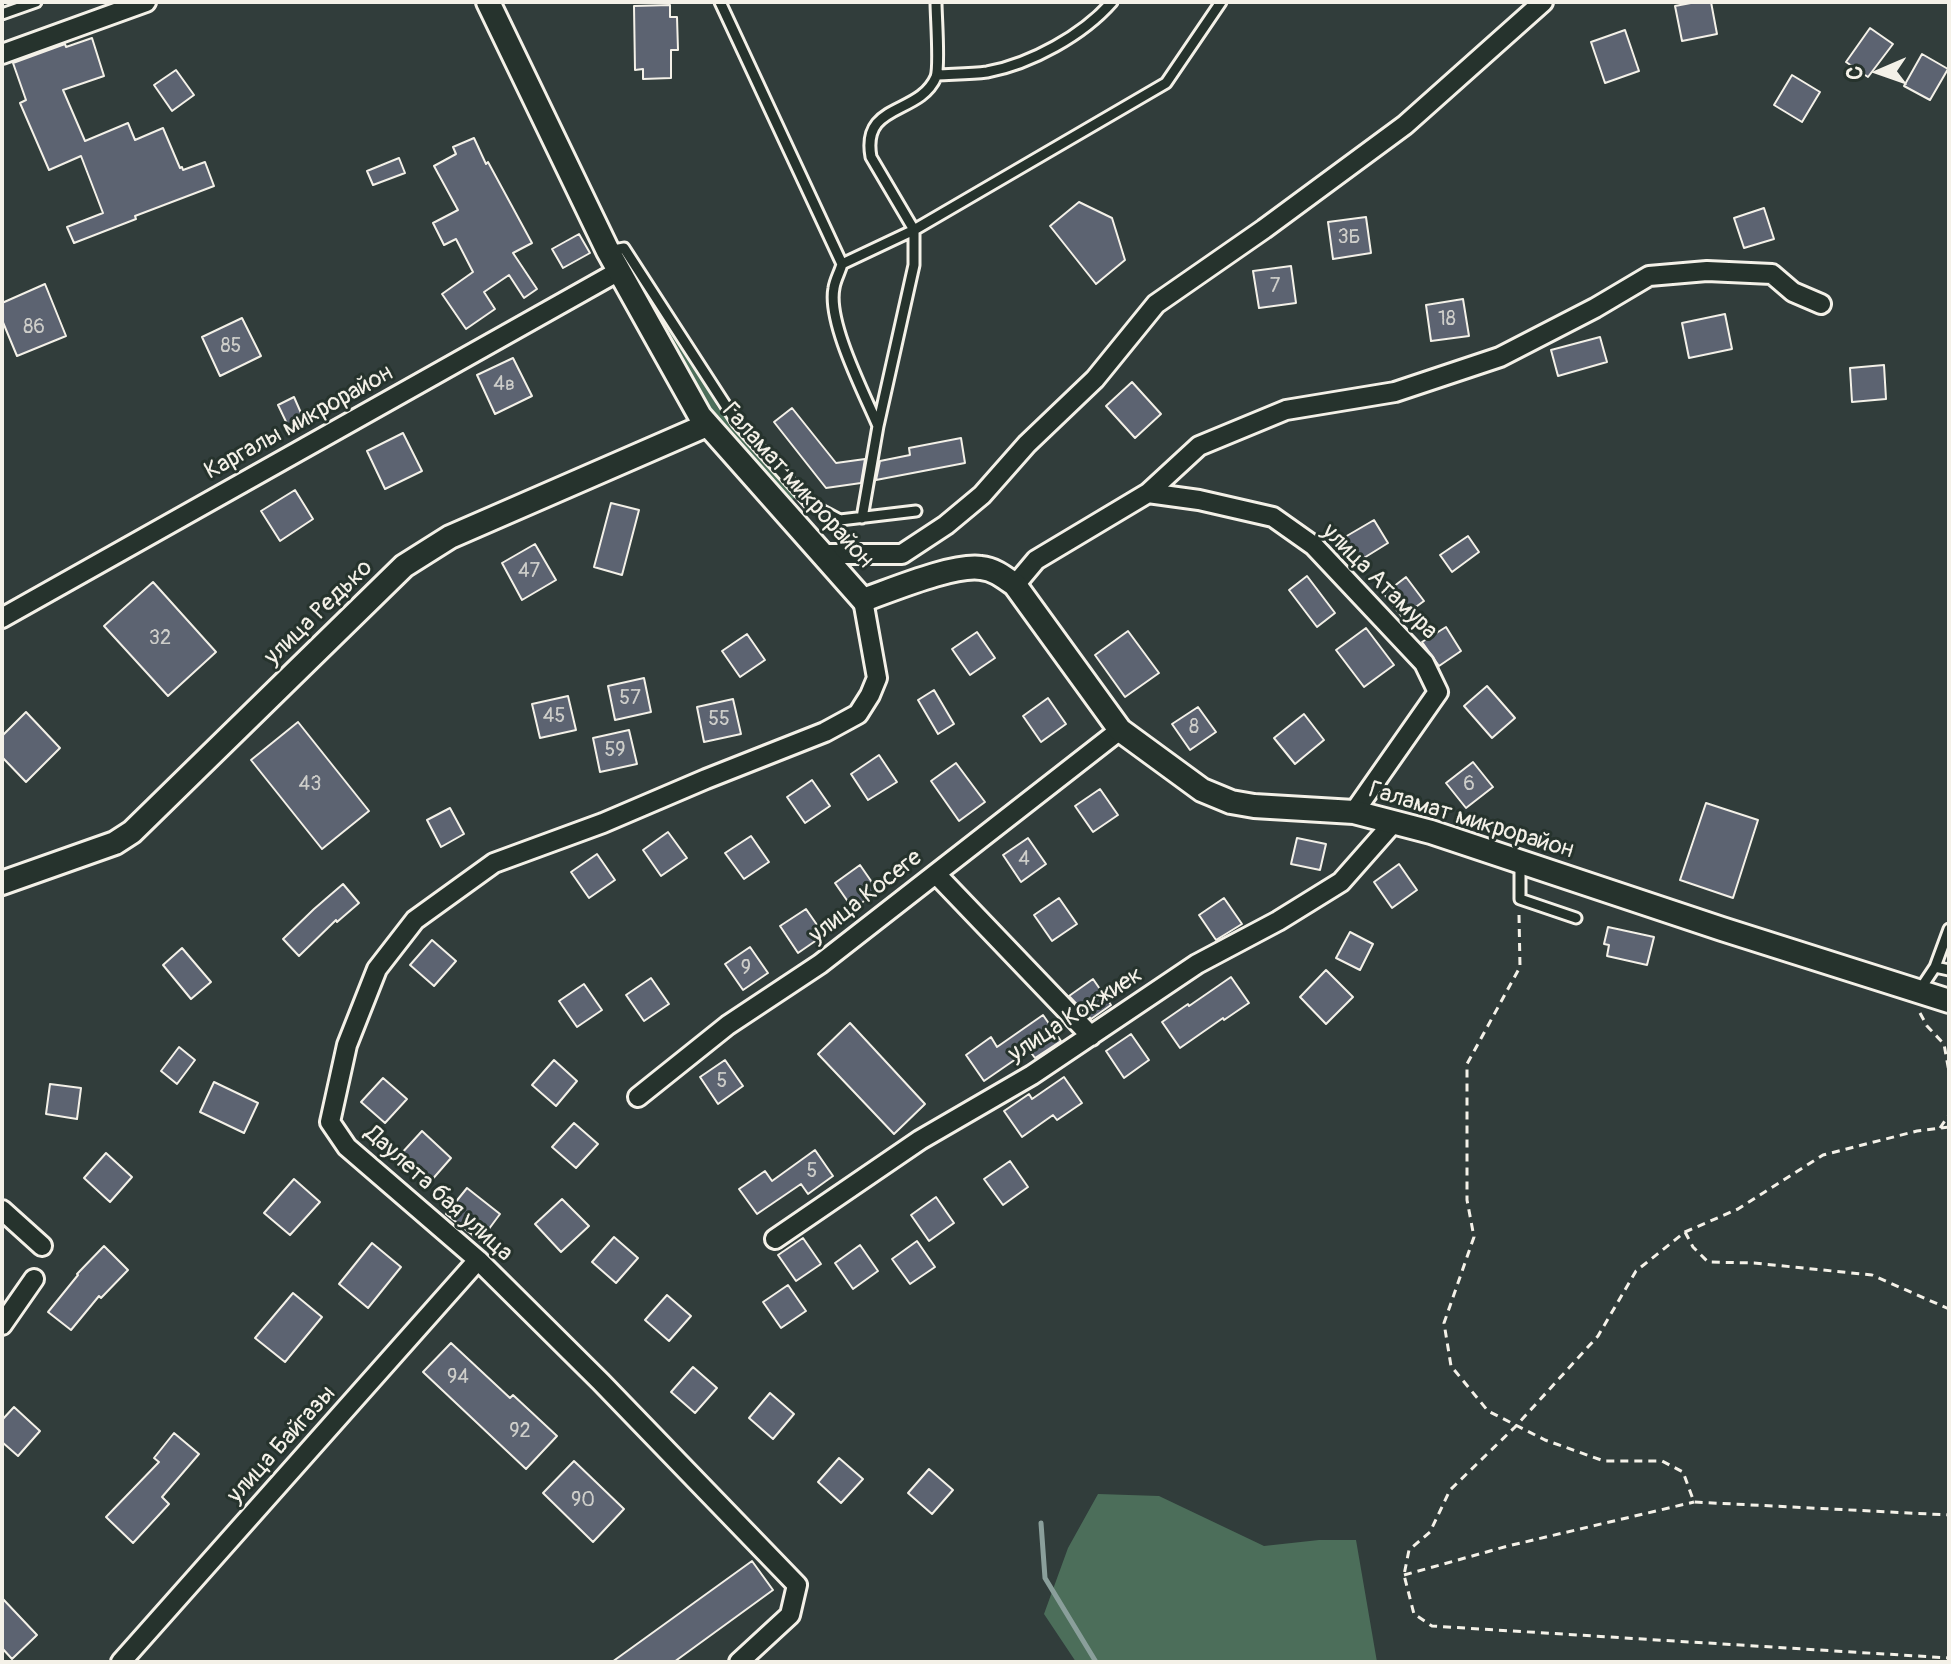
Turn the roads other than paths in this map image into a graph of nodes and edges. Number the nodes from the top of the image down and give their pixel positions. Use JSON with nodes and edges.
{"nodes":[{"id":1,"x":36,"y":2,"type":"edge"},
{"id":2,"x":146,"y":2,"type":"edge"},
{"id":3,"x":488,"y":2,"type":"edge"},
{"id":4,"x":720,"y":2,"type":"edge"},
{"id":5,"x":936,"y":2,"type":"edge"},
{"id":6,"x":1112,"y":2,"type":"edge"},
{"id":7,"x":1221,"y":2,"type":"edge"},
{"id":8,"x":1543,"y":2,"type":"edge"},
{"id":9,"x":2,"y":14,"type":"edge"},
{"id":10,"x":2,"y":54,"type":"edge"},
{"id":11,"x":937,"y":75,"type":"junction"},
{"id":12,"x":914,"y":230,"type":"junction"},
{"id":13,"x":608,"y":251,"type":"junction"},
{"id":14,"x":842,"y":264,"type":"junction"},
{"id":15,"x":619,"y":271,"type":"junction"},
{"id":16,"x":1821,"y":304,"type":"dead end"},
{"id":17,"x":707,"y":425,"type":"junction"},
{"id":18,"x":878,"y":426,"type":"junction"},
{"id":19,"x":1148,"y":493,"type":"junction"},
{"id":20,"x":916,"y":511,"type":"dead end"},
{"id":21,"x":862,"y":518,"type":"junction"},
{"id":22,"x":824,"y":554,"type":"junction"},
{"id":23,"x":1015,"y":585,"type":"junction"},
{"id":24,"x":863,"y":600,"type":"junction"},
{"id":25,"x":2,"y":618,"type":"edge"},
{"id":26,"x":1120,"y":730,"type":"junction"},
{"id":27,"x":1354,"y":812,"type":"junction"},
{"id":28,"x":1394,"y":822,"type":"junction"},
{"id":29,"x":1520,"y":863,"type":"junction"},
{"id":30,"x":936,"y":874,"type":"junction"},
{"id":31,"x":2,"y":883,"type":"edge"},
{"id":32,"x":1576,"y":918,"type":"dead end"},
{"id":33,"x":1949,"y":929,"type":"edge"},
{"id":34,"x":1935,"y":967,"type":"junction"},
{"id":35,"x":1949,"y":970,"type":"edge"},
{"id":36,"x":1919,"y":991,"type":"junction"},
{"id":37,"x":1949,"y":1001,"type":"edge"},
{"id":38,"x":1091,"y":1036,"type":"junction"},
{"id":39,"x":638,"y":1097,"type":"dead end"},
{"id":40,"x":2,"y":1210,"type":"edge"},
{"id":41,"x":775,"y":1239,"type":"dead end"},
{"id":42,"x":42,"y":1246,"type":"dead end"},
{"id":43,"x":478,"y":1260,"type":"junction"},
{"id":44,"x":34,"y":1279,"type":"dead end"},
{"id":45,"x":2,"y":1325,"type":"edge"},
{"id":46,"x":121,"y":1662,"type":"edge"},
{"id":47,"x":739,"y":1662,"type":"edge"}],
"edges":[{"from":1,"to":9,"type":"lane"},
{"from":2,"to":10,"type":"street"},
{"from":3,"to":13,"type":"street","name":"Галамат микрорайон"},
{"from":4,"to":14,"type":"lane"},
{"from":5,"to":11,"type":"lane"},
{"from":6,"to":11,"type":"lane"},
{"from":7,"to":12,"type":"lane"},
{"from":8,"to":22,"type":"street"},
{"from":11,"to":12,"type":"lane"},
{"from":12,"to":14,"type":"lane"},
{"from":12,"to":18,"type":"lane"},
{"from":13,"to":15,"type":"street","name":"Галамат микрорайон"},
{"from":13,"to":21,"type":"lane"},
{"from":14,"to":18,"type":"lane"},
{"from":15,"to":17,"type":"street","name":"Галамат микрорайон"},
{"from":15,"to":25,"type":"street","name":"Каргалы микрорайон"},
{"from":16,"to":19,"type":"street"},
{"from":17,"to":22,"type":"street","name":"Галамат микрорайон"},
{"from":17,"to":31,"type":"street","name":"улица Редько"},
{"from":18,"to":21,"type":"lane"},
{"from":19,"to":23,"type":"street"},
{"from":19,"to":27,"type":"street","name":"улица Атамура"},
{"from":20,"to":21,"type":"lane"},
{"from":22,"to":24,"type":"street","name":"Галамат микрорайон"},
{"from":23,"to":24,"type":"street","name":"Галамат микрорайон"},
{"from":23,"to":26,"type":"street","name":"Галамат микрорайон"},
{"from":24,"to":43,"type":"street","name":"Даулета бая улица"},
{"from":26,"to":27,"type":"street","name":"Галамат микрорайон"},
{"from":26,"to":30,"type":"street","name":"улица Косеге"},
{"from":27,"to":28,"type":"street","name":"Галамат микрорайон"},
{"from":28,"to":29,"type":"street","name":"Галамат микрорайон"},
{"from":28,"to":38,"type":"street","name":"улица Кокжиек"},
{"from":29,"to":32,"type":"lane"},
{"from":29,"to":36,"type":"street","name":"Галамат микрорайон"},
{"from":30,"to":38,"type":"street"},
{"from":30,"to":39,"type":"street","name":"улица Косеге"},
{"from":33,"to":34,"type":"lane"},
{"from":34,"to":35,"type":"lane"},
{"from":34,"to":36,"type":"lane"},
{"from":36,"to":37,"type":"street","name":"Галамат микрорайон"},
{"from":38,"to":41,"type":"street","name":"улица Кокжиек"},
{"from":40,"to":42,"type":"street"},
{"from":43,"to":46,"type":"street","name":"улица Байгазы"},
{"from":43,"to":47,"type":"street","name":"Даулета бая улица"},
{"from":44,"to":45,"type":"street"}]}
